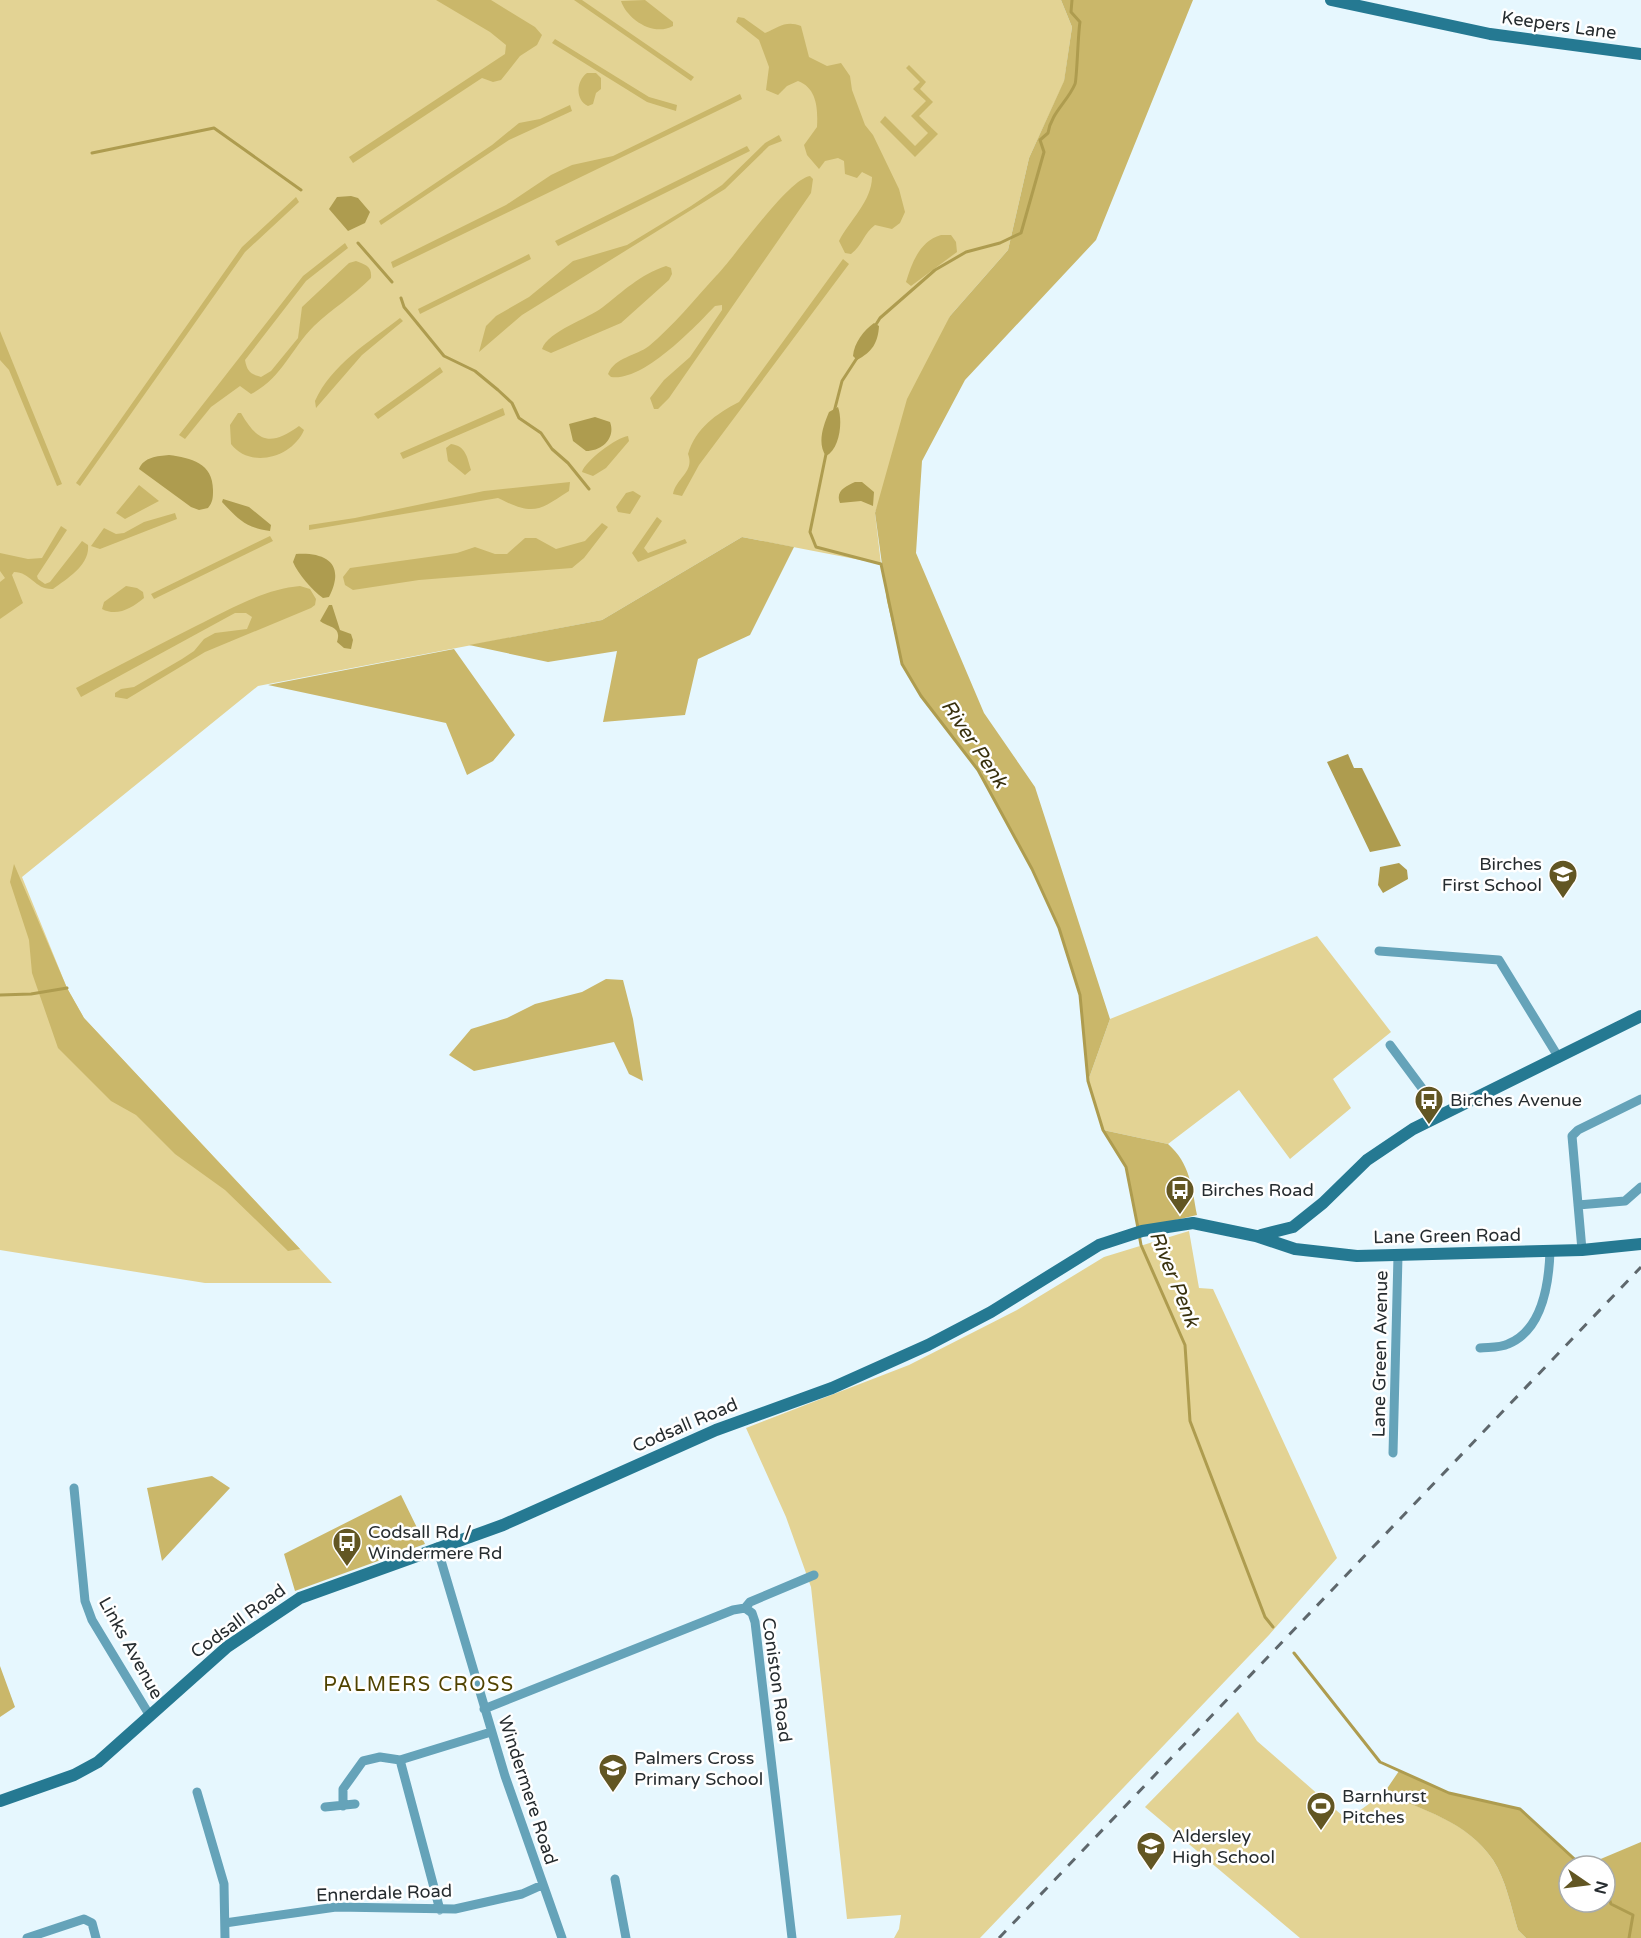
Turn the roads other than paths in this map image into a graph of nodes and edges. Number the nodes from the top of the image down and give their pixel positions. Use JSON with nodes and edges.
{"nodes":[{"id":1,"x":1331,"y":0,"type":"edge"},
{"id":2,"x":1641,"y":54,"type":"edge"},
{"id":3,"x":1379,"y":951,"type":"dead end"},
{"id":4,"x":1641,"y":1016,"type":"edge"},
{"id":5,"x":1390,"y":1045,"type":"dead end"},
{"id":6,"x":1559,"y":1058,"type":"junction"},
{"id":7,"x":1641,"y":1099,"type":"edge"},
{"id":8,"x":1442,"y":1115,"type":"junction"},
{"id":9,"x":1641,"y":1186,"type":"edge"},
{"id":10,"x":1578,"y":1205,"type":"junction"},
{"id":11,"x":1256,"y":1236,"type":"junction"},
{"id":12,"x":1641,"y":1244,"type":"edge"},
{"id":13,"x":1582,"y":1250,"type":"junction"},
{"id":14,"x":1550,"y":1251,"type":"junction"},
{"id":15,"x":1398,"y":1256,"type":"junction"},
{"id":16,"x":1480,"y":1348,"type":"dead end"},
{"id":17,"x":1393,"y":1453,"type":"dead end"},
{"id":18,"x":74,"y":1488,"type":"dead end"},
{"id":19,"x":437,"y":1547,"type":"junction"},
{"id":20,"x":814,"y":1575,"type":"dead end"},
{"id":21,"x":746,"y":1608,"type":"junction"},
{"id":22,"x":484,"y":1709,"type":"junction"},
{"id":23,"x":150,"y":1716,"type":"junction"},
{"id":24,"x":491,"y":1732,"type":"junction"},
{"id":25,"x":400,"y":1760,"type":"junction"},
{"id":26,"x":197,"y":1792,"type":"dead end"},
{"id":27,"x":0,"y":1802,"type":"edge"},
{"id":28,"x":355,"y":1804,"type":"dead end"},
{"id":29,"x":343,"y":1806,"type":"junction"},
{"id":30,"x":325,"y":1807,"type":"dead end"},
{"id":31,"x":615,"y":1879,"type":"dead end"},
{"id":32,"x":542,"y":1886,"type":"junction"},
{"id":33,"x":440,"y":1910,"type":"junction"},
{"id":34,"x":225,"y":1923,"type":"junction"},
{"id":35,"x":27,"y":1938,"type":"edge"},
{"id":36,"x":96,"y":1938,"type":"edge"},
{"id":37,"x":225,"y":1938,"type":"edge"},
{"id":38,"x":562,"y":1938,"type":"edge"},
{"id":39,"x":626,"y":1938,"type":"edge"},
{"id":40,"x":792,"y":1938,"type":"edge"}],
"edges":[{"from":1,"to":2,"type":"street","name":"Keepers Lane"},
{"from":3,"to":6,"type":"street"},
{"from":4,"to":6,"type":"street"},
{"from":5,"to":8,"type":"street"},
{"from":6,"to":8,"type":"street"},
{"from":7,"to":10,"type":"street"},
{"from":8,"to":11,"type":"street"},
{"from":9,"to":10,"type":"street"},
{"from":10,"to":13,"type":"street"},
{"from":11,"to":15,"type":"street","name":"Lane Green Road"},
{"from":11,"to":19,"type":"street","name":"Codsall Road"},
{"from":12,"to":13,"type":"street","name":"Lane Green Road"},
{"from":13,"to":14,"type":"street","name":"Lane Green Road"},
{"from":14,"to":15,"type":"street","name":"Lane Green Road"},
{"from":14,"to":16,"type":"street"},
{"from":15,"to":17,"type":"street","name":"Lane Green Avenue"},
{"from":18,"to":23,"type":"street","name":"Links Avenue"},
{"from":19,"to":22,"type":"street","name":"Windermere Road"},
{"from":19,"to":23,"type":"street","name":"Codsall Road"},
{"from":20,"to":21,"type":"street","name":"Coniston Road"},
{"from":21,"to":22,"type":"street","name":"Coniston Road"},
{"from":21,"to":40,"type":"street","name":"Coniston Road"},
{"from":22,"to":24,"type":"street","name":"Windermere Road"},
{"from":23,"to":27,"type":"street","name":"Codsall Road"},
{"from":24,"to":25,"type":"street"},
{"from":24,"to":32,"type":"street","name":"Windermere Road"},
{"from":25,"to":29,"type":"street"},
{"from":25,"to":33,"type":"street"},
{"from":26,"to":34,"type":"street"},
{"from":28,"to":29,"type":"street"},
{"from":29,"to":30,"type":"street"},
{"from":31,"to":39,"type":"street"},
{"from":32,"to":33,"type":"street","name":"Ennerdale Road"},
{"from":32,"to":38,"type":"street","name":"Windermere Road"},
{"from":33,"to":34,"type":"street","name":"Ennerdale Road"},
{"from":34,"to":37,"type":"street"},
{"from":35,"to":36,"type":"street"}]}
